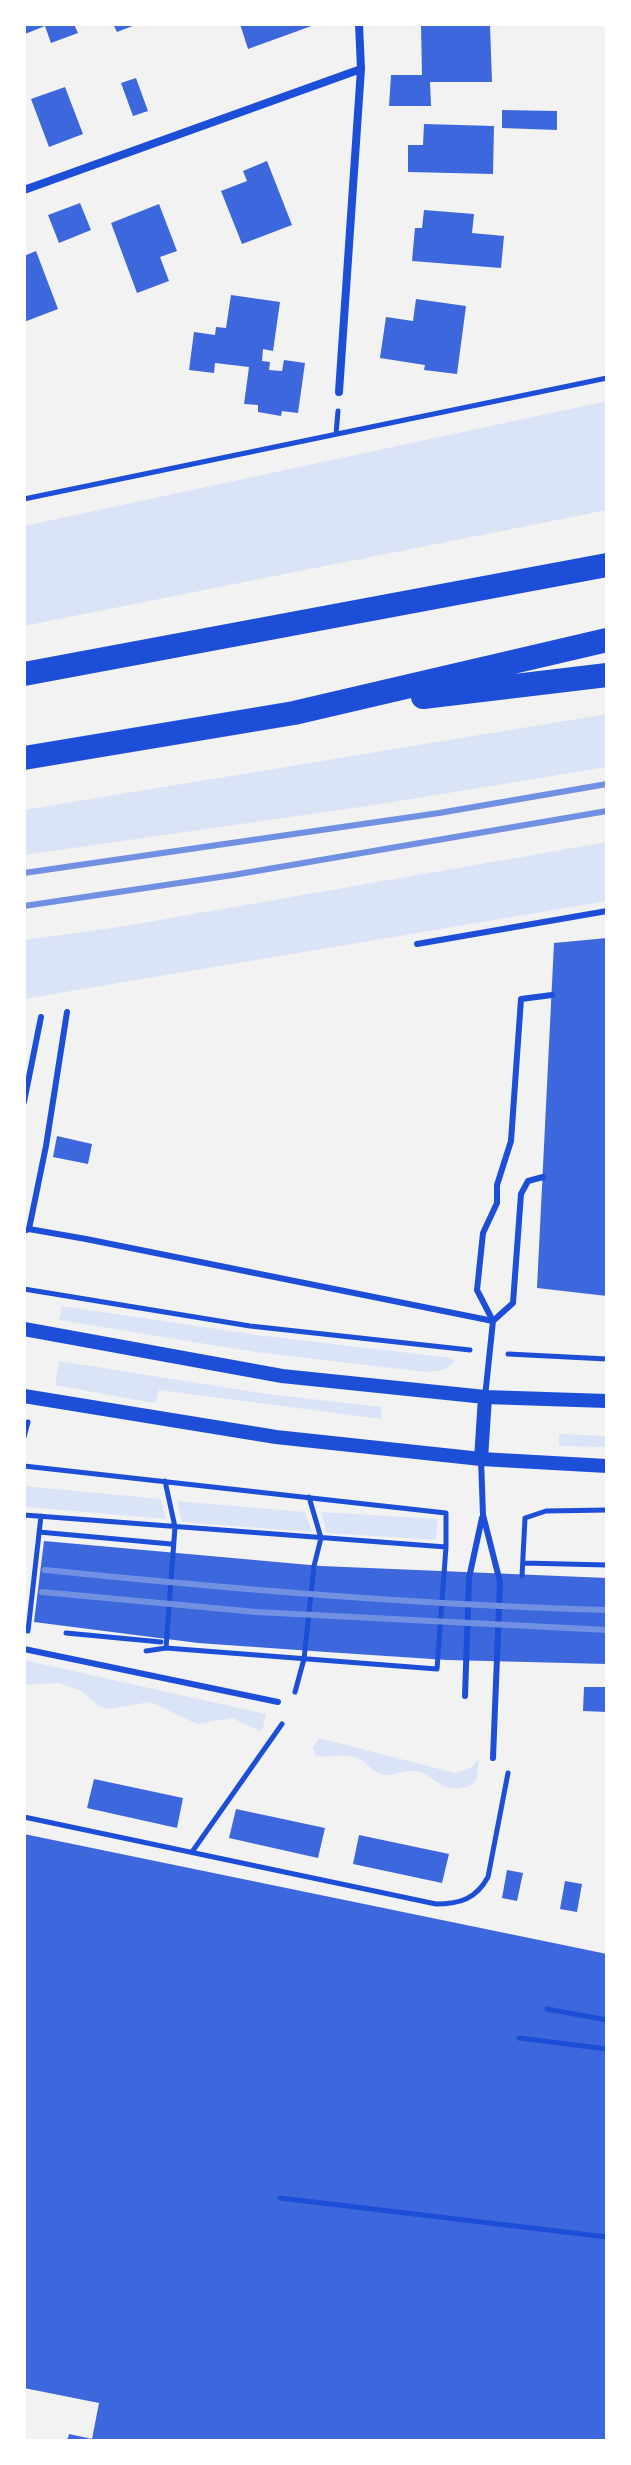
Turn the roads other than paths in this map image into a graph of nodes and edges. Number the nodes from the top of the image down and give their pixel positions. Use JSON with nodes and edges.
{"nodes":[{"id":1,"x":359,"y":24,"type":"edge"},
{"id":2,"x":361,"y":69,"type":"junction"},
{"id":3,"x":24,"y":190,"type":"edge"},
{"id":4,"x":339,"y":392,"type":"dead end"},
{"id":5,"x":607,"y":565,"type":"edge"},
{"id":6,"x":607,"y":640,"type":"edge"},
{"id":7,"x":24,"y":674,"type":"edge"},
{"id":8,"x":607,"y":675,"type":"edge"},
{"id":9,"x":294,"y":713,"type":"junction"},
{"id":10,"x":24,"y":758,"type":"edge"},
{"id":11,"x":607,"y":911,"type":"edge"},
{"id":12,"x":417,"y":944,"type":"dead end"},
{"id":13,"x":552,"y":995,"type":"dead end"},
{"id":14,"x":67,"y":1012,"type":"dead end"},
{"id":15,"x":41,"y":1017,"type":"dead end"},
{"id":16,"x":24,"y":1102,"type":"edge"},
{"id":17,"x":543,"y":1177,"type":"dead end"},
{"id":18,"x":26,"y":1230,"type":"edge"},
{"id":19,"x":493,"y":1321,"type":"junction"},
{"id":20,"x":24,"y":1329,"type":"edge"},
{"id":21,"x":24,"y":1396,"type":"edge"},
{"id":22,"x":485,"y":1397,"type":"junction"},
{"id":23,"x":607,"y":1401,"type":"edge"},
{"id":24,"x":481,"y":1459,"type":"junction"},
{"id":25,"x":607,"y":1466,"type":"edge"},
{"id":26,"x":483,"y":1515,"type":"junction"},
{"id":27,"x":24,"y":1649,"type":"edge"},
{"id":28,"x":465,"y":1696,"type":"dead end"},
{"id":29,"x":278,"y":1702,"type":"dead end"},
{"id":30,"x":493,"y":1758,"type":"dead end"}],
"edges":[{"from":1,"to":2,"type":"street"},
{"from":2,"to":3,"type":"street"},
{"from":2,"to":4,"type":"street"},
{"from":5,"to":7,"type":"highway"},
{"from":6,"to":9,"type":"highway"},
{"from":8,"to":9,"type":"highway"},
{"from":9,"to":10,"type":"highway"},
{"from":11,"to":12,"type":"lane"},
{"from":13,"to":19,"type":"lane"},
{"from":14,"to":18,"type":"lane"},
{"from":15,"to":16,"type":"lane"},
{"from":17,"to":19,"type":"lane"},
{"from":18,"to":19,"type":"lane"},
{"from":19,"to":22,"type":"lane"},
{"from":20,"to":22,"type":"street"},
{"from":21,"to":24,"type":"street"},
{"from":22,"to":23,"type":"street"},
{"from":22,"to":24,"type":"street"},
{"from":24,"to":25,"type":"street"},
{"from":24,"to":26,"type":"lane"},
{"from":26,"to":28,"type":"lane"},
{"from":26,"to":30,"type":"lane"},
{"from":27,"to":29,"type":"lane"}]}
